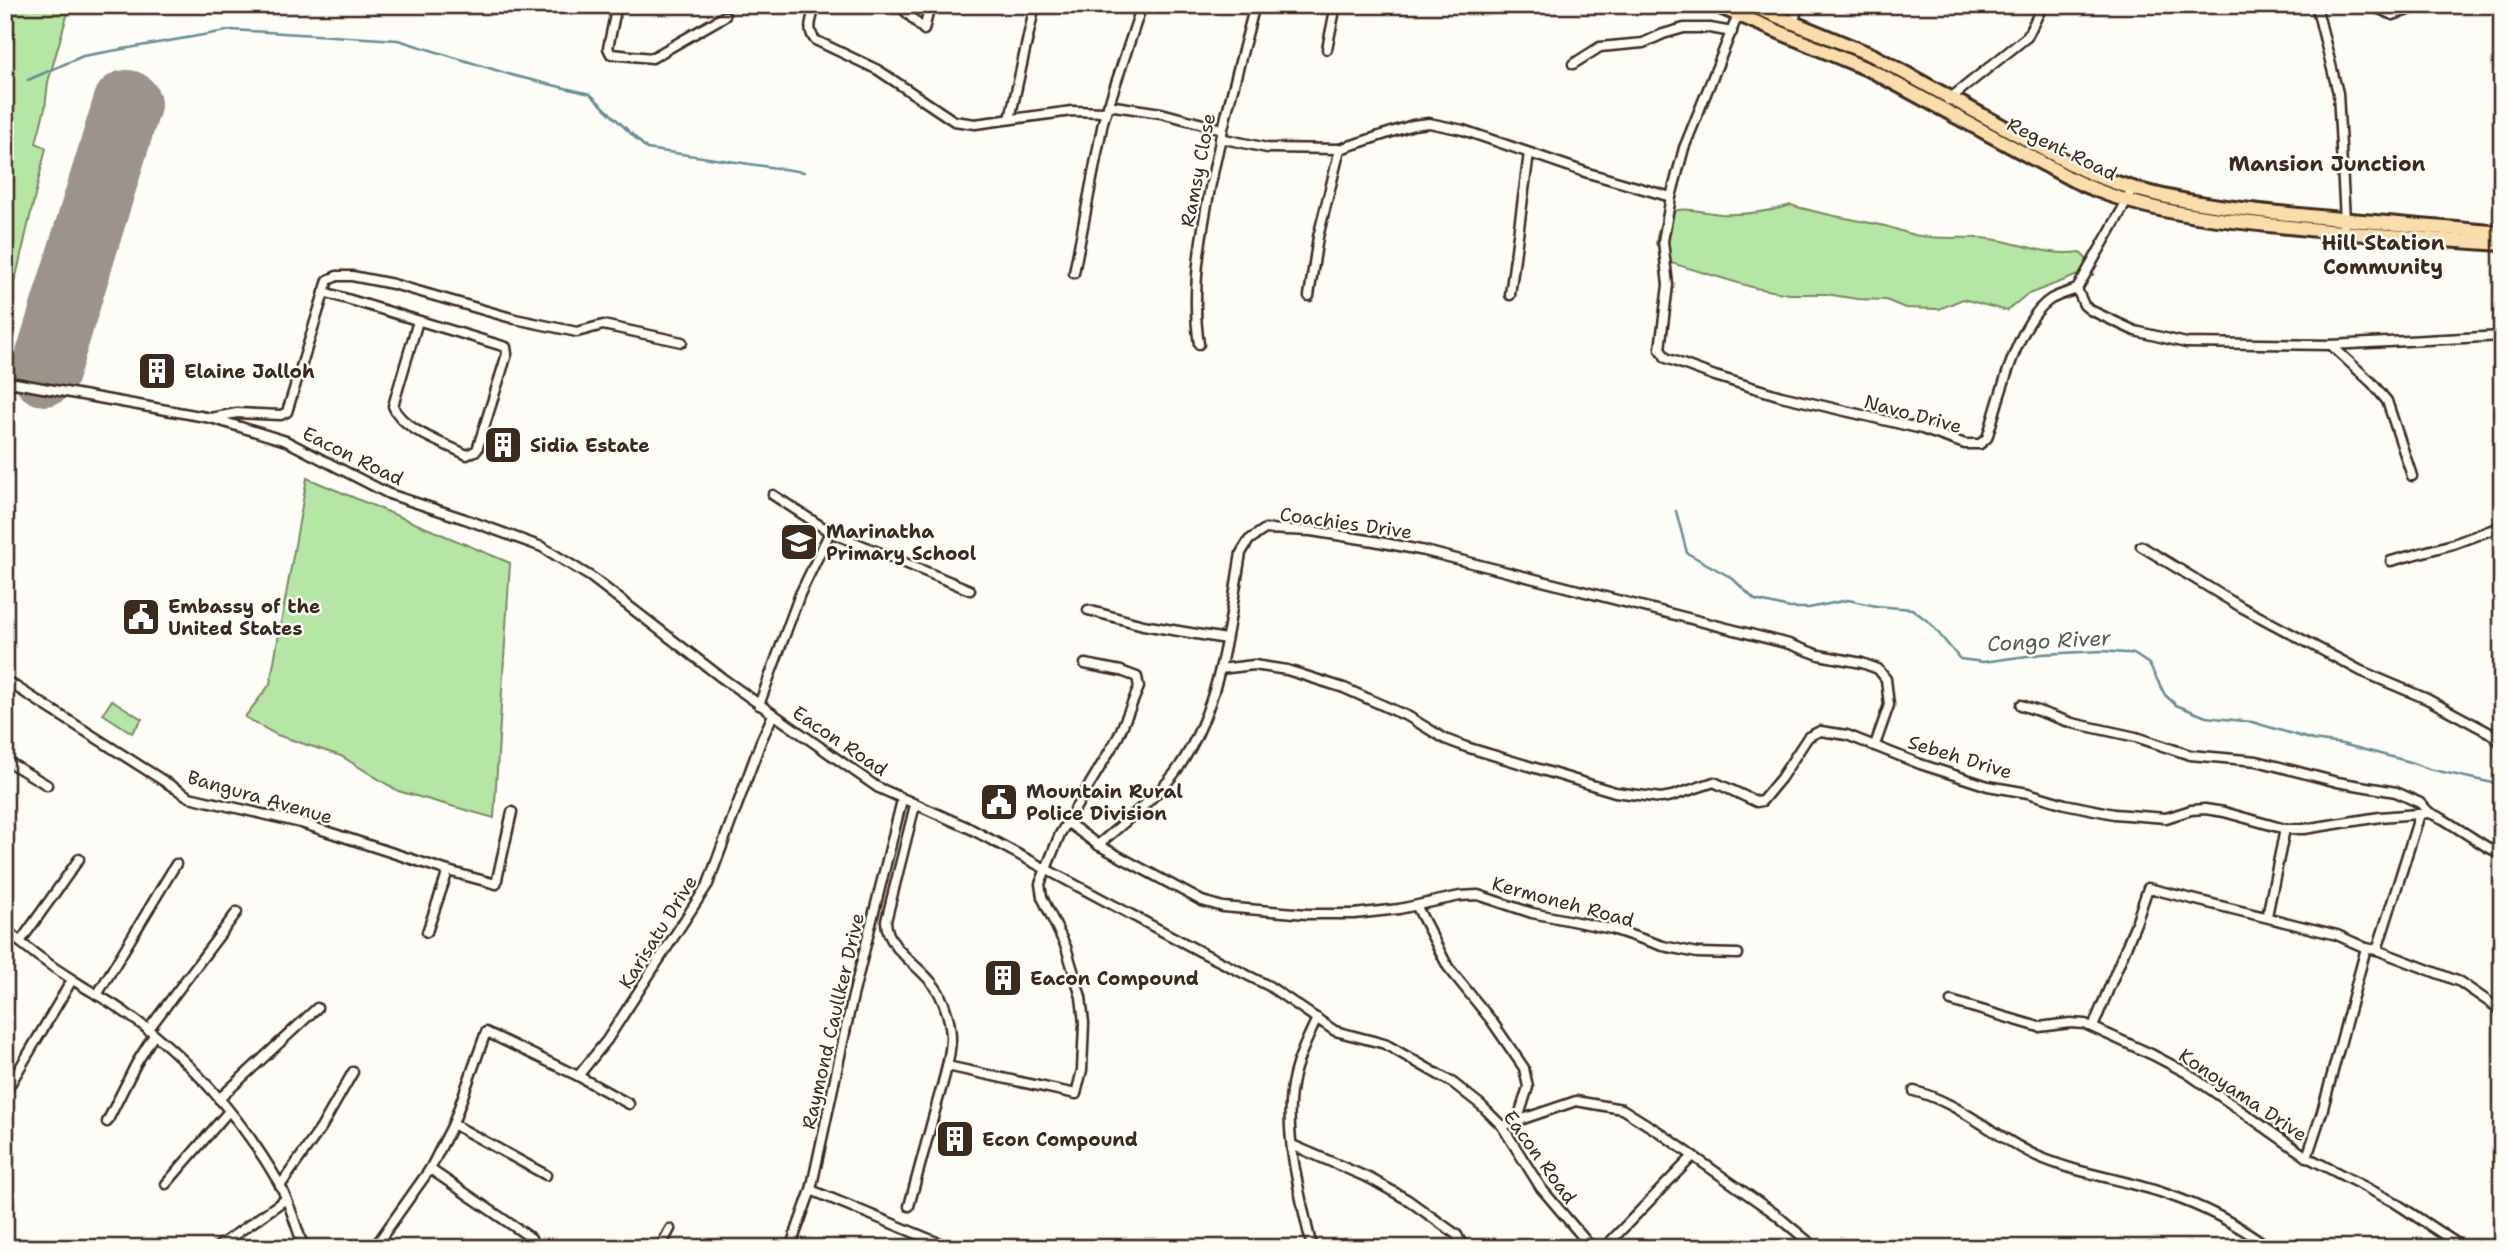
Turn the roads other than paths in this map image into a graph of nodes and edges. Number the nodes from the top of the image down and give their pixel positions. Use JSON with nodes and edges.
{"nodes":[{"id":1,"x":617,"y":5,"type":"edge"},
{"id":2,"x":816,"y":5,"type":"edge"},
{"id":3,"x":899,"y":5,"type":"edge"},
{"id":4,"x":930,"y":5,"type":"edge"},
{"id":5,"x":1035,"y":5,"type":"edge"},
{"id":6,"x":1142,"y":5,"type":"edge"},
{"id":7,"x":1255,"y":5,"type":"edge"},
{"id":8,"x":1336,"y":5,"type":"edge"},
{"id":9,"x":1715,"y":5,"type":"edge"},
{"id":10,"x":1750,"y":5,"type":"edge"},
{"id":11,"x":1799,"y":5,"type":"edge"},
{"id":12,"x":2043,"y":5,"type":"edge"},
{"id":13,"x":2316,"y":5,"type":"edge"},
{"id":14,"x":2370,"y":5,"type":"edge"},
{"id":15,"x":2424,"y":5,"type":"edge"},
{"id":16,"x":1741,"y":10,"type":"edge"},
{"id":17,"x":724,"y":16,"type":"dead end"},
{"id":18,"x":1793,"y":23,"type":"junction"},
{"id":19,"x":1732,"y":32,"type":"junction"},
{"id":20,"x":1327,"y":49,"type":"dead end"},
{"id":21,"x":1573,"y":64,"type":"dead end"},
{"id":22,"x":1952,"y":98,"type":"junction"},
{"id":23,"x":1938,"y":106,"type":"junction"},
{"id":24,"x":1107,"y":109,"type":"junction"},
{"id":25,"x":1010,"y":119,"type":"junction"},
{"id":26,"x":1221,"y":134,"type":"junction"},
{"id":27,"x":1340,"y":149,"type":"junction"},
{"id":28,"x":1529,"y":153,"type":"junction"},
{"id":29,"x":2129,"y":195,"type":"junction"},
{"id":30,"x":1671,"y":197,"type":"junction"},
{"id":31,"x":2343,"y":227,"type":"junction"},
{"id":32,"x":2502,"y":233,"type":"edge"},
{"id":33,"x":2502,"y":244,"type":"edge"},
{"id":34,"x":1074,"y":273,"type":"dead end"},
{"id":35,"x":2077,"y":289,"type":"junction"},
{"id":36,"x":324,"y":292,"type":"junction"},
{"id":37,"x":1510,"y":295,"type":"dead end"},
{"id":38,"x":1309,"y":296,"type":"dead end"},
{"id":39,"x":418,"y":321,"type":"junction"},
{"id":40,"x":2502,"y":336,"type":"edge"},
{"id":41,"x":682,"y":342,"type":"dead end"},
{"id":42,"x":1199,"y":344,"type":"dead end"},
{"id":43,"x":2330,"y":345,"type":"junction"},
{"id":44,"x":5,"y":389,"type":"edge"},
{"id":45,"x":211,"y":418,"type":"junction"},
{"id":46,"x":2412,"y":476,"type":"dead end"},
{"id":47,"x":773,"y":495,"type":"dead end"},
{"id":48,"x":2502,"y":526,"type":"edge"},
{"id":49,"x":830,"y":532,"type":"junction"},
{"id":50,"x":2141,"y":546,"type":"dead end"},
{"id":51,"x":2391,"y":561,"type":"dead end"},
{"id":52,"x":970,"y":590,"type":"dead end"},
{"id":53,"x":1088,"y":610,"type":"dead end"},
{"id":54,"x":1226,"y":639,"type":"junction"},
{"id":55,"x":1085,"y":664,"type":"dead end"},
{"id":56,"x":1220,"y":669,"type":"junction"},
{"id":57,"x":5,"y":680,"type":"edge"},
{"id":58,"x":759,"y":705,"type":"junction"},
{"id":59,"x":2021,"y":705,"type":"dead end"},
{"id":60,"x":773,"y":715,"type":"junction"},
{"id":61,"x":2502,"y":744,"type":"edge"},
{"id":62,"x":1875,"y":746,"type":"junction"},
{"id":63,"x":5,"y":760,"type":"edge"},
{"id":64,"x":47,"y":785,"type":"dead end"},
{"id":65,"x":902,"y":800,"type":"junction"},
{"id":66,"x":915,"y":805,"type":"junction"},
{"id":67,"x":512,"y":812,"type":"dead end"},
{"id":68,"x":2430,"y":813,"type":"junction"},
{"id":69,"x":2420,"y":814,"type":"junction"},
{"id":70,"x":1068,"y":822,"type":"junction"},
{"id":71,"x":2285,"y":829,"type":"junction"},
{"id":72,"x":1098,"y":845,"type":"junction"},
{"id":73,"x":2502,"y":854,"type":"edge"},
{"id":74,"x":79,"y":859,"type":"dead end"},
{"id":75,"x":176,"y":864,"type":"dead end"},
{"id":76,"x":1046,"y":868,"type":"junction"},
{"id":77,"x":448,"y":871,"type":"junction"},
{"id":78,"x":1417,"y":906,"type":"junction"},
{"id":79,"x":237,"y":912,"type":"dead end"},
{"id":80,"x":2267,"y":916,"type":"junction"},
{"id":81,"x":5,"y":929,"type":"edge"},
{"id":82,"x":427,"y":932,"type":"dead end"},
{"id":83,"x":20,"y":942,"type":"junction"},
{"id":84,"x":2366,"y":948,"type":"junction"},
{"id":85,"x":2377,"y":950,"type":"junction"},
{"id":86,"x":1738,"y":954,"type":"dead end"},
{"id":87,"x":72,"y":980,"type":"junction"},
{"id":88,"x":97,"y":995,"type":"junction"},
{"id":89,"x":1951,"y":1001,"type":"dead end"},
{"id":90,"x":317,"y":1008,"type":"dead end"},
{"id":91,"x":2502,"y":1011,"type":"edge"},
{"id":92,"x":1317,"y":1018,"type":"junction"},
{"id":93,"x":2093,"y":1027,"type":"junction"},
{"id":94,"x":151,"y":1032,"type":"junction"},
{"id":95,"x":947,"y":1066,"type":"junction"},
{"id":96,"x":353,"y":1072,"type":"dead end"},
{"id":97,"x":579,"y":1076,"type":"junction"},
{"id":98,"x":1914,"y":1091,"type":"dead end"},
{"id":99,"x":5,"y":1093,"type":"edge"},
{"id":100,"x":219,"y":1099,"type":"junction"},
{"id":101,"x":629,"y":1104,"type":"dead end"},
{"id":102,"x":229,"y":1112,"type":"junction"},
{"id":103,"x":1518,"y":1119,"type":"junction"},
{"id":104,"x":107,"y":1122,"type":"dead end"},
{"id":105,"x":453,"y":1124,"type":"junction"},
{"id":106,"x":1502,"y":1126,"type":"junction"},
{"id":107,"x":1292,"y":1145,"type":"junction"},
{"id":108,"x":1693,"y":1156,"type":"junction"},
{"id":109,"x":2306,"y":1157,"type":"junction"},
{"id":110,"x":430,"y":1169,"type":"junction"},
{"id":111,"x":546,"y":1175,"type":"dead end"},
{"id":112,"x":166,"y":1184,"type":"dead end"},
{"id":113,"x":280,"y":1185,"type":"junction"},
{"id":114,"x":811,"y":1190,"type":"junction"},
{"id":115,"x":286,"y":1199,"type":"junction"},
{"id":116,"x":909,"y":1206,"type":"dead end"},
{"id":117,"x":670,"y":1228,"type":"dead end"},
{"id":118,"x":531,"y":1238,"type":"dead end"},
{"id":119,"x":381,"y":1240,"type":"junction"},
{"id":120,"x":301,"y":1246,"type":"edge"},
{"id":121,"x":216,"y":1248,"type":"edge"},
{"id":122,"x":374,"y":1248,"type":"edge"},
{"id":123,"x":390,"y":1248,"type":"edge"},
{"id":124,"x":660,"y":1248,"type":"edge"},
{"id":125,"x":790,"y":1248,"type":"edge"},
{"id":126,"x":951,"y":1248,"type":"edge"},
{"id":127,"x":1312,"y":1248,"type":"edge"},
{"id":128,"x":1458,"y":1248,"type":"edge"},
{"id":129,"x":1592,"y":1248,"type":"edge"},
{"id":130,"x":1604,"y":1248,"type":"edge"},
{"id":131,"x":1816,"y":1248,"type":"edge"},
{"id":132,"x":2270,"y":1248,"type":"edge"},
{"id":133,"x":2464,"y":1248,"type":"edge"}],
"edges":[{"from":1,"to":17,"type":"street"},
{"from":2,"to":25,"type":"street"},
{"from":3,"to":4,"type":"street"},
{"from":5,"to":25,"type":"street"},
{"from":6,"to":24,"type":"street"},
{"from":7,"to":26,"type":"street","name":"Ramsy Close"},
{"from":8,"to":20,"type":"street"},
{"from":9,"to":16,"type":"main road","name":"Regent Road"},
{"from":10,"to":18,"type":"main road","name":"Regent Road"},
{"from":11,"to":18,"type":"street"},
{"from":12,"to":22,"type":"street"},
{"from":13,"to":31,"type":"street"},
{"from":14,"to":15,"type":"street"},
{"from":16,"to":19,"type":"street"},
{"from":16,"to":23,"type":"main road","name":"Regent Road"},
{"from":18,"to":22,"type":"main road","name":"Regent Road"},
{"from":19,"to":21,"type":"street"},
{"from":19,"to":30,"type":"street"},
{"from":22,"to":23,"type":"street"},
{"from":22,"to":29,"type":"main road","name":"Regent Road"},
{"from":23,"to":29,"type":"main road","name":"Regent Road"},
{"from":24,"to":25,"type":"street"},
{"from":24,"to":26,"type":"street"},
{"from":24,"to":34,"type":"street"},
{"from":26,"to":27,"type":"street"},
{"from":26,"to":42,"type":"street","name":"Ramsy Close"},
{"from":27,"to":28,"type":"street"},
{"from":27,"to":38,"type":"street"},
{"from":28,"to":30,"type":"street"},
{"from":28,"to":37,"type":"street"},
{"from":29,"to":31,"type":"main road","name":"Regent Road"},
{"from":29,"to":35,"type":"street"},
{"from":30,"to":35,"type":"street","name":"Navo Drive"},
{"from":31,"to":32,"type":"main road","name":"Regent Road"},
{"from":31,"to":33,"type":"main road","name":"Regent Road"},
{"from":35,"to":43,"type":"street"},
{"from":36,"to":39,"type":"street"},
{"from":36,"to":41,"type":"street"},
{"from":36,"to":45,"type":"street"},
{"from":39,"to":39,"type":"street"},
{"from":40,"to":43,"type":"street"},
{"from":43,"to":46,"type":"street"},
{"from":44,"to":45,"type":"street","name":"Eacon Road"},
{"from":45,"to":58,"type":"street","name":"Eacon Road"},
{"from":47,"to":49,"type":"street"},
{"from":48,"to":51,"type":"street"},
{"from":49,"to":52,"type":"street"},
{"from":49,"to":58,"type":"street"},
{"from":50,"to":61,"type":"street"},
{"from":53,"to":54,"type":"street"},
{"from":54,"to":56,"type":"street","name":"Coachies Drive"},
{"from":54,"to":62,"type":"street","name":"Coachies Drive"},
{"from":55,"to":70,"type":"street"},
{"from":56,"to":62,"type":"street","name":"Sebeh Drive"},
{"from":56,"to":72,"type":"street","name":"Coachies Drive"},
{"from":57,"to":77,"type":"street","name":"Bangura Avenue"},
{"from":58,"to":60,"type":"street","name":"Eacon Road"},
{"from":59,"to":68,"type":"street"},
{"from":60,"to":65,"type":"street","name":"Eacon Road"},
{"from":60,"to":97,"type":"street","name":"Karisatu Drive"},
{"from":62,"to":71,"type":"street","name":"Sebeh Drive"},
{"from":63,"to":64,"type":"street"},
{"from":65,"to":66,"type":"street","name":"Eacon Road"},
{"from":65,"to":114,"type":"street","name":"Raymond Caullker Drive"},
{"from":66,"to":76,"type":"street","name":"Eacon Road"},
{"from":66,"to":95,"type":"street"},
{"from":67,"to":77,"type":"street","name":"Bangura Avenue"},
{"from":68,"to":69,"type":"street","name":"Sebeh Drive"},
{"from":68,"to":73,"type":"street"},
{"from":69,"to":71,"type":"street","name":"Sebeh Drive"},
{"from":69,"to":85,"type":"street"},
{"from":70,"to":72,"type":"street","name":"Kermoneh Road"},
{"from":70,"to":76,"type":"street"},
{"from":71,"to":80,"type":"street"},
{"from":72,"to":78,"type":"street","name":"Kermoneh Road"},
{"from":74,"to":83,"type":"street"},
{"from":75,"to":88,"type":"street"},
{"from":76,"to":92,"type":"street","name":"Eacon Road"},
{"from":76,"to":95,"type":"street"},
{"from":77,"to":82,"type":"street"},
{"from":78,"to":86,"type":"street","name":"Kermoneh Road"},
{"from":78,"to":103,"type":"street"},
{"from":79,"to":94,"type":"street"},
{"from":80,"to":84,"type":"street"},
{"from":80,"to":93,"type":"street"},
{"from":81,"to":83,"type":"street"},
{"from":83,"to":87,"type":"street"},
{"from":84,"to":85,"type":"street"},
{"from":84,"to":109,"type":"street"},
{"from":85,"to":91,"type":"street"},
{"from":87,"to":88,"type":"street"},
{"from":87,"to":99,"type":"street"},
{"from":88,"to":94,"type":"street"},
{"from":89,"to":93,"type":"street","name":"Konoyama Drive"},
{"from":90,"to":100,"type":"street"},
{"from":92,"to":106,"type":"street","name":"Eacon Road"},
{"from":92,"to":107,"type":"street"},
{"from":93,"to":109,"type":"street","name":"Konoyama Drive"},
{"from":94,"to":100,"type":"street"},
{"from":94,"to":104,"type":"street"},
{"from":95,"to":116,"type":"street"},
{"from":96,"to":113,"type":"street"},
{"from":97,"to":101,"type":"street"},
{"from":97,"to":105,"type":"street"},
{"from":98,"to":132,"type":"street"},
{"from":100,"to":102,"type":"street"},
{"from":102,"to":112,"type":"street"},
{"from":102,"to":113,"type":"street"},
{"from":103,"to":106,"type":"street"},
{"from":103,"to":108,"type":"street"},
{"from":105,"to":110,"type":"street"},
{"from":105,"to":111,"type":"street"},
{"from":106,"to":129,"type":"street","name":"Eacon Road"},
{"from":107,"to":127,"type":"street"},
{"from":107,"to":128,"type":"street"},
{"from":108,"to":130,"type":"street"},
{"from":108,"to":131,"type":"street"},
{"from":109,"to":133,"type":"street","name":"Konoyama Drive"},
{"from":110,"to":118,"type":"street"},
{"from":110,"to":119,"type":"street"},
{"from":113,"to":115,"type":"street"},
{"from":114,"to":125,"type":"street","name":"Raymond Caullker Drive"},
{"from":114,"to":126,"type":"street"},
{"from":115,"to":120,"type":"street"},
{"from":115,"to":121,"type":"street"},
{"from":117,"to":124,"type":"street"},
{"from":119,"to":122,"type":"street"},
{"from":119,"to":123,"type":"street"}]}
